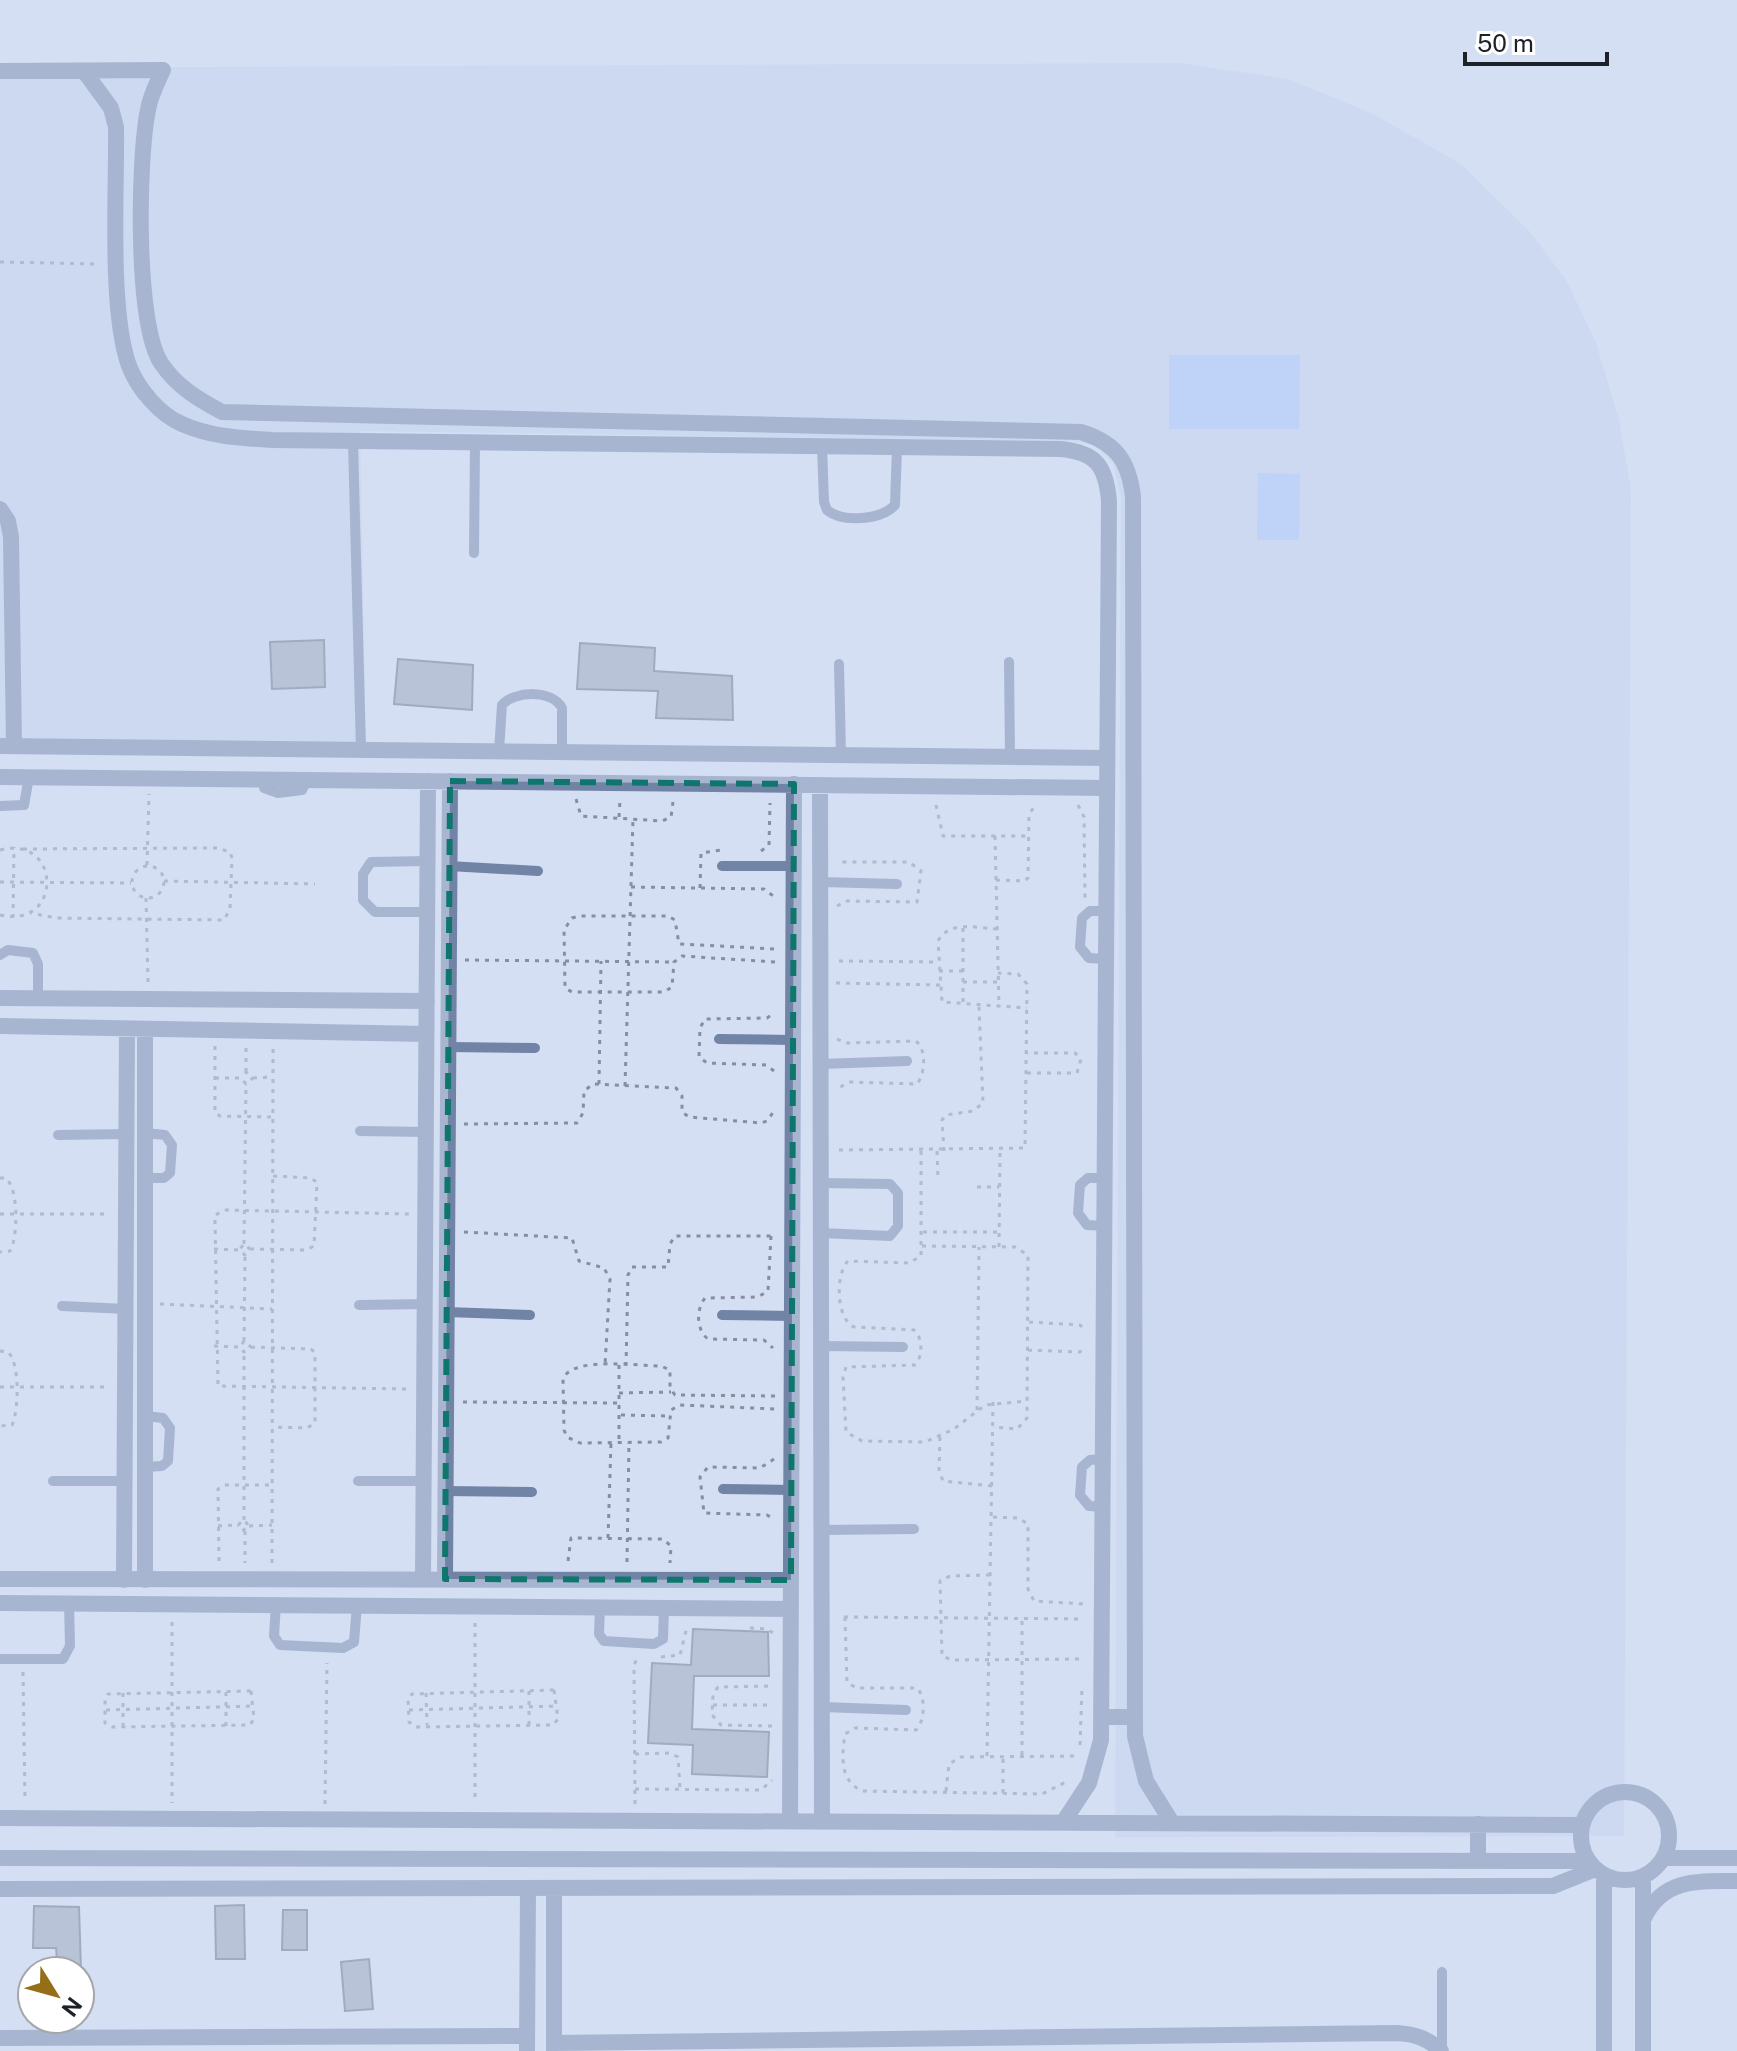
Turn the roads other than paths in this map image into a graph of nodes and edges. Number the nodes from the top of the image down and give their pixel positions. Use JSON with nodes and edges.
{"nodes":[{"id":1,"x":0,"y":71,"type":"edge"},
{"id":2,"x":84,"y":71,"type":"junction"},
{"id":3,"x":145,"y":126,"type":"junction"},
{"id":4,"x":116,"y":127,"type":"junction"},
{"id":5,"x":687,"y":424,"type":"junction"},
{"id":6,"x":353,"y":442,"type":"junction"},
{"id":7,"x":475,"y":444,"type":"junction"},
{"id":8,"x":687,"y":445,"type":"junction"},
{"id":9,"x":822,"y":446,"type":"junction"},
{"id":10,"x":897,"y":447,"type":"junction"},
{"id":11,"x":0,"y":509,"type":"edge"},
{"id":12,"x":474,"y":553,"type":"dead end"},
{"id":13,"x":1009,"y":662,"type":"dead end"},
{"id":14,"x":839,"y":664,"type":"dead end"},
{"id":15,"x":7,"y":746,"type":"edge"},
{"id":16,"x":361,"y":750,"type":"junction"},
{"id":17,"x":499,"y":751,"type":"junction"},
{"id":18,"x":562,"y":752,"type":"junction"},
{"id":19,"x":841,"y":755,"type":"junction"},
{"id":20,"x":1010,"y":757,"type":"junction"},
{"id":21,"x":1106,"y":758,"type":"junction"},
{"id":22,"x":0,"y":777,"type":"edge"},
{"id":23,"x":29,"y":777,"type":"junction"},
{"id":24,"x":428,"y":781,"type":"junction"},
{"id":25,"x":450,"y":781,"type":"junction"},
{"id":26,"x":794,"y":784,"type":"junction"},
{"id":27,"x":820,"y":785,"type":"junction"},
{"id":28,"x":1105,"y":788,"type":"junction"},
{"id":29,"x":0,"y":806,"type":"edge"},
{"id":30,"x":427,"y":861,"type":"junction"},
{"id":31,"x":449,"y":866,"type":"junction"},
{"id":32,"x":722,"y":866,"type":"dead end"},
{"id":33,"x":793,"y":866,"type":"junction"},
{"id":34,"x":538,"y":871,"type":"dead end"},
{"id":35,"x":820,"y":882,"type":"junction"},
{"id":36,"x":897,"y":884,"type":"dead end"},
{"id":37,"x":1106,"y":911,"type":"junction"},
{"id":38,"x":427,"y":912,"type":"junction"},
{"id":39,"x":0,"y":955,"type":"edge"},
{"id":40,"x":1105,"y":959,"type":"junction"},
{"id":41,"x":0,"y":998,"type":"edge"},
{"id":42,"x":38,"y":998,"type":"junction"},
{"id":43,"x":427,"y":1001,"type":"junction"},
{"id":44,"x":0,"y":1026,"type":"edge"},
{"id":45,"x":127,"y":1029,"type":"junction"},
{"id":46,"x":145,"y":1029,"type":"junction"},
{"id":47,"x":426,"y":1034,"type":"junction"},
{"id":48,"x":719,"y":1039,"type":"dead end"},
{"id":49,"x":793,"y":1040,"type":"junction"},
{"id":50,"x":448,"y":1047,"type":"junction"},
{"id":51,"x":535,"y":1048,"type":"dead end"},
{"id":52,"x":907,"y":1061,"type":"dead end"},
{"id":53,"x":821,"y":1064,"type":"junction"},
{"id":54,"x":1134,"y":1111,"type":"junction"},
{"id":55,"x":1105,"y":1112,"type":"junction"},
{"id":56,"x":360,"y":1131,"type":"dead end"},
{"id":57,"x":426,"y":1132,"type":"junction"},
{"id":58,"x":145,"y":1133,"type":"junction"},
{"id":59,"x":127,"y":1134,"type":"junction"},
{"id":60,"x":58,"y":1135,"type":"dead end"},
{"id":61,"x":145,"y":1178,"type":"junction"},
{"id":62,"x":1105,"y":1178,"type":"junction"},
{"id":63,"x":821,"y":1183,"type":"junction"},
{"id":64,"x":1105,"y":1226,"type":"junction"},
{"id":65,"x":820,"y":1233,"type":"junction"},
{"id":66,"x":425,"y":1304,"type":"junction"},
{"id":67,"x":359,"y":1305,"type":"dead end"},
{"id":68,"x":62,"y":1306,"type":"dead end"},
{"id":69,"x":126,"y":1309,"type":"junction"},
{"id":70,"x":447,"y":1312,"type":"junction"},
{"id":71,"x":530,"y":1315,"type":"dead end"},
{"id":72,"x":722,"y":1315,"type":"dead end"},
{"id":73,"x":792,"y":1316,"type":"junction"},
{"id":74,"x":821,"y":1346,"type":"junction"},
{"id":75,"x":903,"y":1347,"type":"dead end"},
{"id":76,"x":145,"y":1416,"type":"junction"},
{"id":77,"x":1104,"y":1459,"type":"junction"},
{"id":78,"x":145,"y":1467,"type":"junction"},
{"id":79,"x":53,"y":1481,"type":"dead end"},
{"id":80,"x":124,"y":1481,"type":"junction"},
{"id":81,"x":358,"y":1481,"type":"dead end"},
{"id":82,"x":424,"y":1481,"type":"junction"},
{"id":83,"x":723,"y":1489,"type":"dead end"},
{"id":84,"x":791,"y":1490,"type":"junction"},
{"id":85,"x":446,"y":1491,"type":"junction"},
{"id":86,"x":532,"y":1492,"type":"dead end"},
{"id":87,"x":1104,"y":1507,"type":"junction"},
{"id":88,"x":914,"y":1529,"type":"dead end"},
{"id":89,"x":822,"y":1530,"type":"junction"},
{"id":90,"x":0,"y":1579,"type":"edge"},
{"id":91,"x":423,"y":1579,"type":"junction"},
{"id":92,"x":445,"y":1579,"type":"junction"},
{"id":93,"x":124,"y":1580,"type":"junction"},
{"id":94,"x":145,"y":1580,"type":"junction"},
{"id":95,"x":791,"y":1580,"type":"junction"},
{"id":96,"x":0,"y":1603,"type":"edge"},
{"id":97,"x":69,"y":1603,"type":"junction"},
{"id":98,"x":276,"y":1604,"type":"junction"},
{"id":99,"x":357,"y":1605,"type":"junction"},
{"id":100,"x":600,"y":1606,"type":"junction"},
{"id":101,"x":664,"y":1607,"type":"junction"},
{"id":102,"x":791,"y":1609,"type":"junction"},
{"id":103,"x":0,"y":1659,"type":"edge"},
{"id":104,"x":822,"y":1707,"type":"junction"},
{"id":105,"x":906,"y":1710,"type":"dead end"},
{"id":106,"x":1102,"y":1717,"type":"junction"},
{"id":107,"x":1135,"y":1717,"type":"junction"},
{"id":108,"x":0,"y":1818,"type":"edge"},
{"id":109,"x":790,"y":1820,"type":"junction"},
{"id":110,"x":822,"y":1820,"type":"junction"},
{"id":111,"x":1064,"y":1821,"type":"junction"},
{"id":112,"x":1171,"y":1821,"type":"junction"},
{"id":113,"x":1478,"y":1824,"type":"junction"},
{"id":114,"x":1581,"y":1825,"type":"junction"},
{"id":115,"x":0,"y":1858,"type":"edge"},
{"id":116,"x":546,"y":1858,"type":"junction"},
{"id":117,"x":1663,"y":1858,"type":"junction"},
{"id":118,"x":1737,"y":1858,"type":"edge"},
{"id":119,"x":1478,"y":1859,"type":"junction"},
{"id":120,"x":1596,"y":1869,"type":"junction"},
{"id":121,"x":1643,"y":1877,"type":"junction"},
{"id":122,"x":1737,"y":1881,"type":"edge"},
{"id":123,"x":0,"y":1889,"type":"edge"},
{"id":124,"x":528,"y":1889,"type":"junction"},
{"id":125,"x":551,"y":1889,"type":"junction"},
{"id":126,"x":1643,"y":1920,"type":"junction"},
{"id":127,"x":1442,"y":1972,"type":"dead end"},
{"id":128,"x":0,"y":2038,"type":"edge"},
{"id":129,"x":527,"y":2044,"type":"edge"},
{"id":130,"x":865,"y":2045,"type":"edge"},
{"id":131,"x":554,"y":2047,"type":"edge"},
{"id":132,"x":705,"y":2047,"type":"edge"},
{"id":133,"x":1441,"y":2051,"type":"edge"},
{"id":134,"x":1604,"y":2051,"type":"edge"},
{"id":135,"x":1643,"y":2051,"type":"edge"}],
"edges":[{"from":1,"to":2,"type":"street"},
{"from":2,"to":3,"type":"street"},
{"from":2,"to":4,"type":"street"},
{"from":3,"to":4,"type":"street"},
{"from":3,"to":5,"type":"street"},
{"from":4,"to":6,"type":"street"},
{"from":5,"to":8,"type":"street"},
{"from":5,"to":54,"type":"street"},
{"from":6,"to":7,"type":"street"},
{"from":6,"to":16,"type":"lane"},
{"from":7,"to":8,"type":"street"},
{"from":7,"to":12,"type":"lane"},
{"from":8,"to":9,"type":"street"},
{"from":9,"to":10,"type":"street"},
{"from":9,"to":10,"type":"lane"},
{"from":10,"to":21,"type":"street"},
{"from":11,"to":15,"type":"street"},
{"from":13,"to":20,"type":"lane"},
{"from":14,"to":19,"type":"lane"},
{"from":15,"to":16,"type":"street"},
{"from":16,"to":17,"type":"street"},
{"from":17,"to":18,"type":"street"},
{"from":17,"to":18,"type":"lane"},
{"from":18,"to":19,"type":"street"},
{"from":19,"to":20,"type":"street"},
{"from":20,"to":21,"type":"street"},
{"from":21,"to":28,"type":"street"},
{"from":22,"to":23,"type":"street"},
{"from":23,"to":24,"type":"street"},
{"from":23,"to":29,"type":"lane"},
{"from":24,"to":25,"type":"street"},
{"from":24,"to":30,"type":"street"},
{"from":25,"to":26,"type":"street"},
{"from":25,"to":31,"type":"street"},
{"from":26,"to":27,"type":"street"},
{"from":26,"to":33,"type":"street"},
{"from":27,"to":28,"type":"street"},
{"from":27,"to":35,"type":"street"},
{"from":28,"to":37,"type":"street"},
{"from":30,"to":38,"type":"street"},
{"from":30,"to":38,"type":"lane"},
{"from":31,"to":34,"type":"lane"},
{"from":31,"to":50,"type":"street"},
{"from":32,"to":33,"type":"lane"},
{"from":33,"to":49,"type":"street"},
{"from":35,"to":36,"type":"lane"},
{"from":35,"to":53,"type":"street"},
{"from":37,"to":40,"type":"street"},
{"from":37,"to":40,"type":"lane"},
{"from":38,"to":43,"type":"street"},
{"from":39,"to":42,"type":"lane"},
{"from":40,"to":55,"type":"street"},
{"from":41,"to":42,"type":"street"},
{"from":42,"to":43,"type":"street"},
{"from":43,"to":47,"type":"street"},
{"from":44,"to":45,"type":"street"},
{"from":45,"to":46,"type":"street"},
{"from":45,"to":59,"type":"street"},
{"from":46,"to":47,"type":"street"},
{"from":46,"to":58,"type":"street"},
{"from":47,"to":57,"type":"street"},
{"from":48,"to":49,"type":"lane"},
{"from":49,"to":73,"type":"street"},
{"from":50,"to":51,"type":"lane"},
{"from":50,"to":70,"type":"street"},
{"from":52,"to":53,"type":"lane"},
{"from":53,"to":63,"type":"street"},
{"from":54,"to":55,"type":"street"},
{"from":54,"to":107,"type":"street"},
{"from":55,"to":62,"type":"street"},
{"from":56,"to":57,"type":"lane"},
{"from":57,"to":66,"type":"street"},
{"from":58,"to":61,"type":"street"},
{"from":58,"to":61,"type":"lane"},
{"from":59,"to":60,"type":"lane"},
{"from":59,"to":69,"type":"street"},
{"from":61,"to":76,"type":"street"},
{"from":62,"to":64,"type":"street"},
{"from":62,"to":64,"type":"lane"},
{"from":63,"to":65,"type":"street"},
{"from":63,"to":65,"type":"lane"},
{"from":64,"to":77,"type":"street"},
{"from":65,"to":74,"type":"street"},
{"from":66,"to":67,"type":"lane"},
{"from":66,"to":82,"type":"street"},
{"from":68,"to":69,"type":"lane"},
{"from":69,"to":80,"type":"street"},
{"from":70,"to":71,"type":"lane"},
{"from":70,"to":85,"type":"street"},
{"from":72,"to":73,"type":"lane"},
{"from":73,"to":84,"type":"street"},
{"from":74,"to":75,"type":"lane"},
{"from":74,"to":89,"type":"street"},
{"from":76,"to":78,"type":"street"},
{"from":76,"to":78,"type":"lane"},
{"from":77,"to":87,"type":"street"},
{"from":77,"to":87,"type":"lane"},
{"from":78,"to":94,"type":"street"},
{"from":79,"to":80,"type":"lane"},
{"from":80,"to":93,"type":"street"},
{"from":81,"to":82,"type":"lane"},
{"from":82,"to":91,"type":"street"},
{"from":83,"to":84,"type":"lane"},
{"from":84,"to":95,"type":"street"},
{"from":85,"to":86,"type":"lane"},
{"from":85,"to":92,"type":"street"},
{"from":87,"to":106,"type":"street"},
{"from":88,"to":89,"type":"lane"},
{"from":89,"to":104,"type":"street"},
{"from":90,"to":93,"type":"street"},
{"from":91,"to":92,"type":"street"},
{"from":91,"to":94,"type":"street"},
{"from":92,"to":95,"type":"street"},
{"from":93,"to":94,"type":"street"},
{"from":95,"to":102,"type":"street"},
{"from":96,"to":97,"type":"street"},
{"from":97,"to":98,"type":"street"},
{"from":97,"to":103,"type":"lane"},
{"from":98,"to":99,"type":"street"},
{"from":98,"to":99,"type":"lane"},
{"from":99,"to":100,"type":"street"},
{"from":100,"to":101,"type":"street"},
{"from":100,"to":101,"type":"lane"},
{"from":101,"to":102,"type":"street"},
{"from":102,"to":109,"type":"street"},
{"from":104,"to":105,"type":"lane"},
{"from":104,"to":110,"type":"street"},
{"from":106,"to":107,"type":"street"},
{"from":106,"to":111,"type":"street"},
{"from":107,"to":112,"type":"street"},
{"from":108,"to":109,"type":"street"},
{"from":109,"to":110,"type":"street"},
{"from":110,"to":111,"type":"street"},
{"from":111,"to":112,"type":"street"},
{"from":112,"to":113,"type":"street"},
{"from":113,"to":114,"type":"street"},
{"from":113,"to":119,"type":"street"},
{"from":114,"to":117,"type":"street"},
{"from":114,"to":120,"type":"street"},
{"from":115,"to":116,"type":"street"},
{"from":116,"to":119,"type":"street"},
{"from":116,"to":125,"type":"street"},
{"from":117,"to":118,"type":"street"},
{"from":117,"to":121,"type":"street"},
{"from":119,"to":120,"type":"street"},
{"from":120,"to":121,"type":"street"},
{"from":120,"to":125,"type":"street"},
{"from":120,"to":134,"type":"street"},
{"from":121,"to":126,"type":"street"},
{"from":122,"to":126,"type":"street"},
{"from":123,"to":124,"type":"street"},
{"from":124,"to":125,"type":"street"},
{"from":124,"to":129,"type":"street"},
{"from":125,"to":131,"type":"street"},
{"from":126,"to":135,"type":"street"},
{"from":127,"to":133,"type":"lane"},
{"from":128,"to":129,"type":"street"},
{"from":130,"to":132,"type":"street"},
{"from":130,"to":133,"type":"street"},
{"from":131,"to":132,"type":"street"}]}
